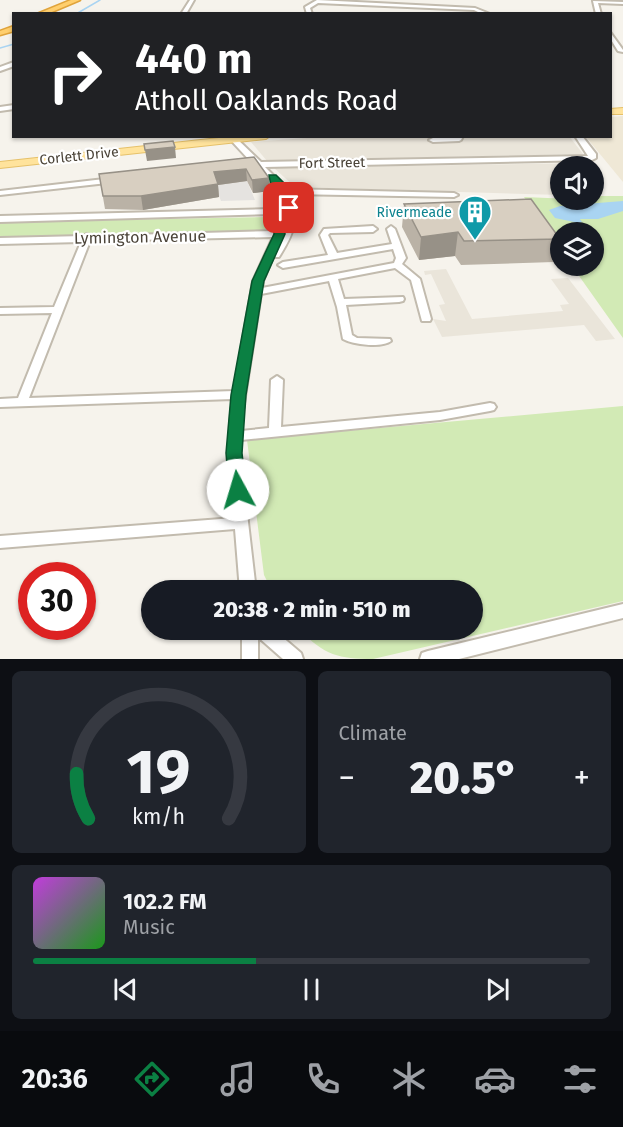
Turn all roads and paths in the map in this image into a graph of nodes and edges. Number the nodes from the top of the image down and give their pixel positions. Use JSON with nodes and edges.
{"nodes":[{"id":1,"x":77,"y":0,"type":"edge"},
{"id":2,"x":88,"y":0,"type":"edge"},
{"id":3,"x":319,"y":1,"type":"edge"},
{"id":4,"x":623,"y":3,"type":"edge"},
{"id":5,"x":447,"y":9,"type":"junction"},
{"id":6,"x":45,"y":12,"type":"edge"},
{"id":7,"x":57,"y":12,"type":"edge"},
{"id":8,"x":309,"y":12,"type":"edge"},
{"id":9,"x":454,"y":12,"type":"edge"},
{"id":10,"x":483,"y":12,"type":"edge"},
{"id":11,"x":598,"y":12,"type":"edge"},
{"id":12,"x":612,"y":36,"type":"edge"},
{"id":13,"x":622,"y":51,"type":"edge"},
{"id":14,"x":459,"y":138,"type":"edge"},
{"id":15,"x":580,"y":138,"type":"edge"},
{"id":16,"x":235,"y":139,"type":"edge"},
{"id":17,"x":433,"y":140,"type":"dead end"},
{"id":18,"x":0,"y":163,"type":"edge"},
{"id":19,"x":258,"y":164,"type":"junction"},
{"id":20,"x":235,"y":166,"type":"edge"},
{"id":21,"x":272,"y":178,"type":"junction"},
{"id":22,"x":123,"y":179,"type":"edge"},
{"id":23,"x":285,"y":191,"type":"junction"},
{"id":24,"x":0,"y":194,"type":"edge"},
{"id":25,"x":454,"y":195,"type":"dead end"},
{"id":26,"x":278,"y":213,"type":"junction"},
{"id":27,"x":290,"y":213,"type":"junction"},
{"id":28,"x":0,"y":219,"type":"edge"},
{"id":29,"x":373,"y":229,"type":"dead end"},
{"id":30,"x":391,"y":229,"type":"dead end"},
{"id":31,"x":279,"y":234,"type":"junction"},
{"id":32,"x":87,"y":237,"type":"junction"},
{"id":33,"x":0,"y":241,"type":"edge"},
{"id":34,"x":397,"y":246,"type":"junction"},
{"id":35,"x":333,"y":255,"type":"junction"},
{"id":36,"x":284,"y":265,"type":"dead end"},
{"id":37,"x":397,"y":265,"type":"junction"},
{"id":38,"x":265,"y":266,"type":"junction"},
{"id":39,"x":333,"y":278,"type":"junction"},
{"id":40,"x":257,"y":292,"type":"junction"},
{"id":41,"x":399,"y":299,"type":"dead end"},
{"id":42,"x":341,"y":302,"type":"junction"},
{"id":43,"x":58,"y":310,"type":"junction"},
{"id":44,"x":0,"y":311,"type":"edge"},
{"id":45,"x":426,"y":319,"type":"dead end"},
{"id":46,"x":386,"y":341,"type":"dead end"},
{"id":47,"x":277,"y":380,"type":"dead end"},
{"id":48,"x":239,"y":395,"type":"junction"},
{"id":49,"x":22,"y":402,"type":"junction"},
{"id":50,"x":0,"y":403,"type":"edge"},
{"id":51,"x":490,"y":407,"type":"dead end"},
{"id":52,"x":275,"y":432,"type":"junction"},
{"id":53,"x":234,"y":436,"type":"junction"},
{"id":54,"x":240,"y":522,"type":"junction"},
{"id":55,"x":0,"y":542,"type":"edge"},
{"id":56,"x":247,"y":580,"type":"edge"},
{"id":57,"x":623,"y":611,"type":"edge"},
{"id":58,"x":250,"y":640,"type":"edge"},
{"id":59,"x":271,"y":640,"type":"edge"},
{"id":60,"x":286,"y":656,"type":"edge"},
{"id":61,"x":250,"y":659,"type":"edge"},
{"id":62,"x":428,"y":659,"type":"edge"}],
"edges":[{"from":1,"to":6,"type":"highway"},
{"from":2,"to":7,"type":"highway"},
{"from":3,"to":5,"type":"street"},
{"from":3,"to":8,"type":"street"},
{"from":4,"to":11,"type":"street"},
{"from":5,"to":9,"type":"street"},
{"from":5,"to":10,"type":"street"},
{"from":12,"to":13,"type":"street"},
{"from":14,"to":17,"type":"street"},
{"from":15,"to":19,"type":"street","name":"Fort Street"},
{"from":16,"to":18,"type":"main road","name":"Corlett Drive"},
{"from":16,"to":19,"type":"street"},
{"from":19,"to":20,"type":"street","name":"Fort Street"},
{"from":19,"to":21,"type":"street"},
{"from":21,"to":23,"type":"street"},
{"from":21,"to":26,"type":"street"},
{"from":22,"to":24,"type":"street"},
{"from":23,"to":25,"type":"street"},
{"from":23,"to":27,"type":"street"},
{"from":26,"to":27,"type":"street"},
{"from":26,"to":28,"type":"street"},
{"from":26,"to":31,"type":"street"},
{"from":27,"to":38,"type":"street"},
{"from":29,"to":35,"type":"street"},
{"from":30,"to":34,"type":"street"},
{"from":31,"to":32,"type":"street","name":"Lymington Avenue"},
{"from":31,"to":38,"type":"street"},
{"from":32,"to":33,"type":"street","name":"Lymington Avenue"},
{"from":32,"to":43,"type":"street"},
{"from":34,"to":35,"type":"street"},
{"from":34,"to":37,"type":"street"},
{"from":35,"to":36,"type":"street"},
{"from":37,"to":39,"type":"street"},
{"from":37,"to":45,"type":"street"},
{"from":38,"to":40,"type":"street"},
{"from":39,"to":40,"type":"street"},
{"from":39,"to":42,"type":"street"},
{"from":40,"to":48,"type":"street"},
{"from":41,"to":42,"type":"street"},
{"from":42,"to":46,"type":"street"},
{"from":43,"to":44,"type":"street"},
{"from":43,"to":49,"type":"street"},
{"from":47,"to":52,"type":"street"},
{"from":48,"to":49,"type":"street"},
{"from":48,"to":53,"type":"street"},
{"from":49,"to":50,"type":"street"},
{"from":51,"to":52,"type":"street"},
{"from":52,"to":53,"type":"street"},
{"from":53,"to":54,"type":"street"},
{"from":54,"to":55,"type":"street"},
{"from":54,"to":56,"type":"street"},
{"from":57,"to":62,"type":"street"},
{"from":58,"to":61,"type":"street"},
{"from":59,"to":60,"type":"street"}]}
